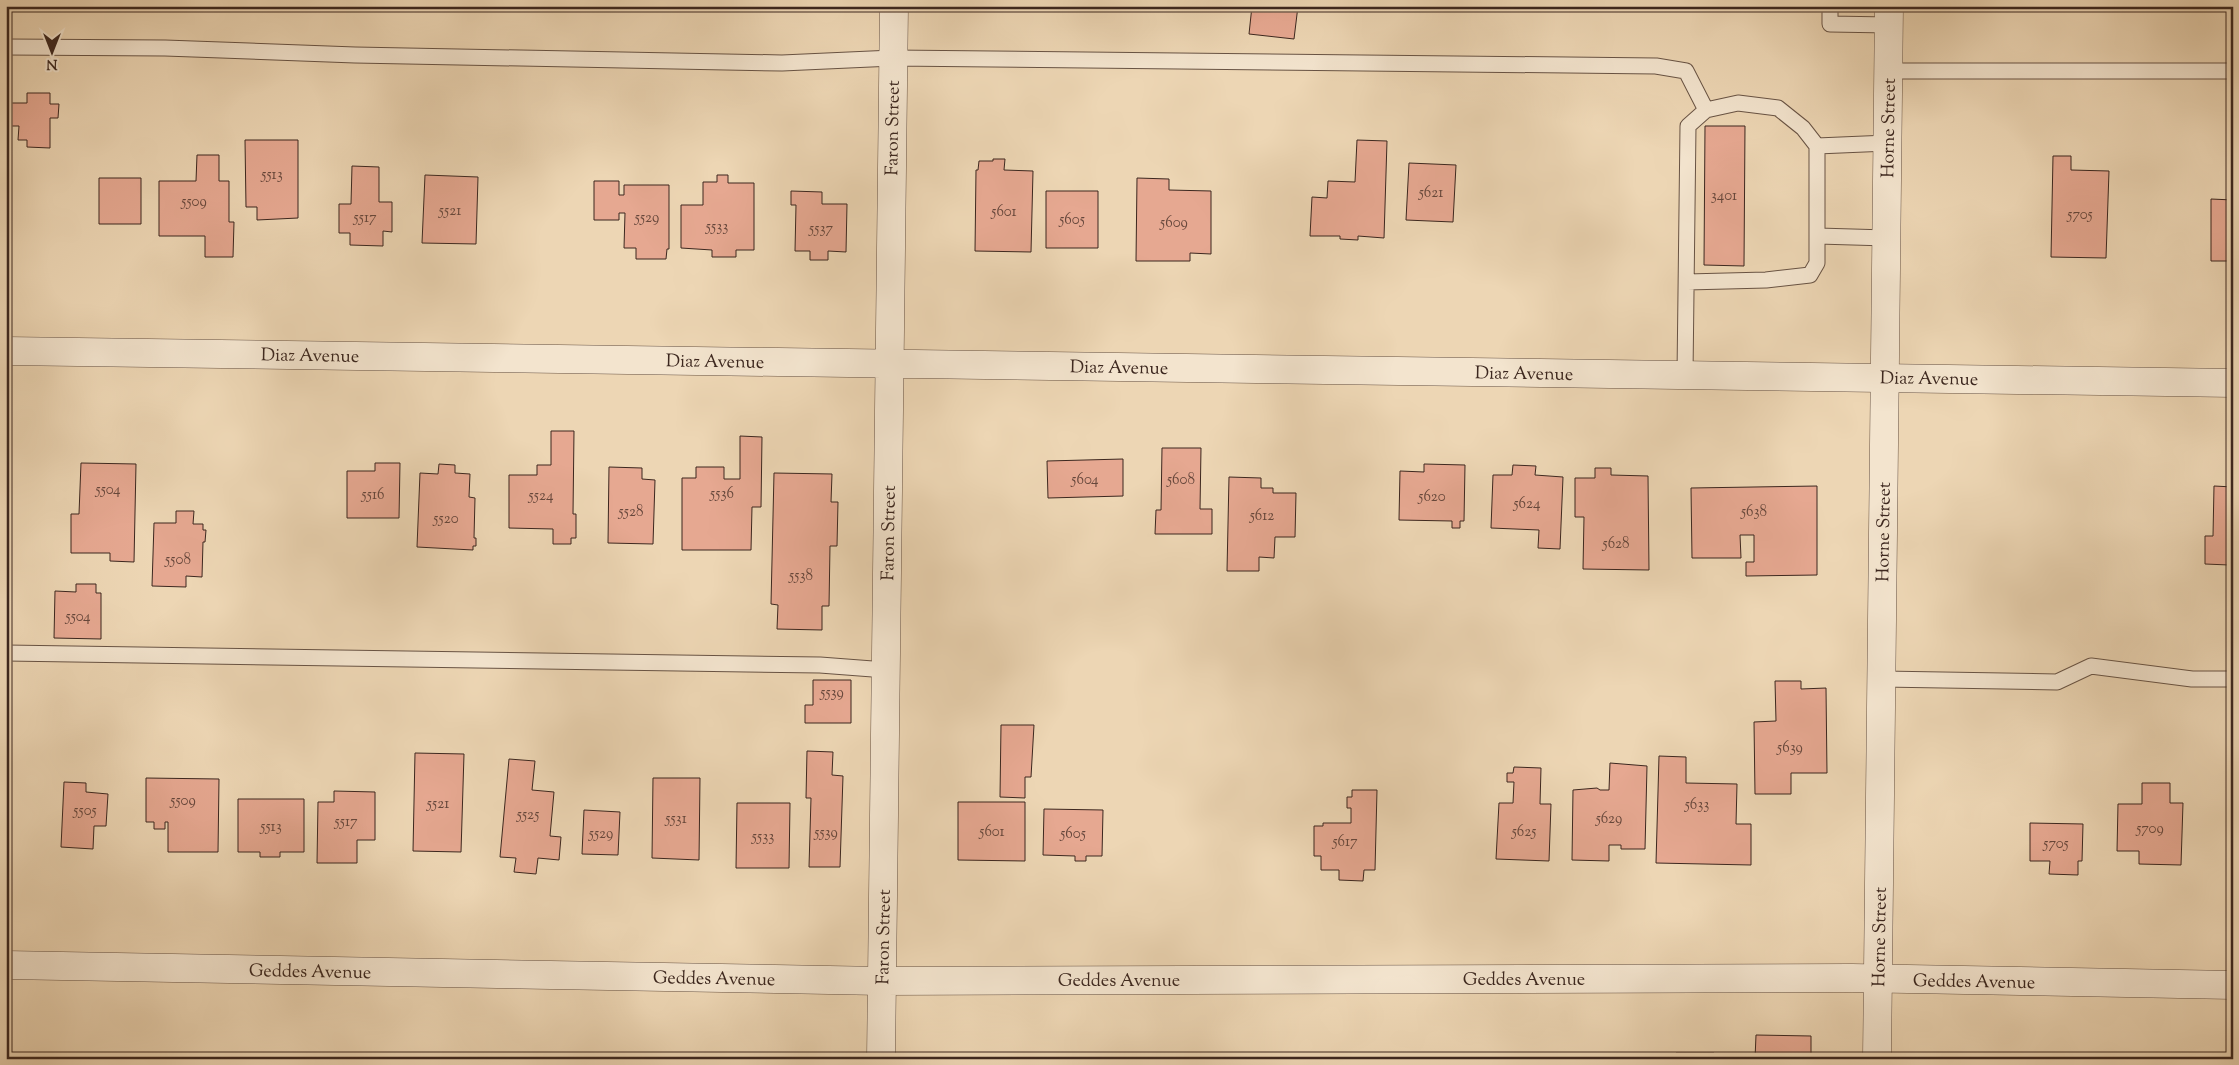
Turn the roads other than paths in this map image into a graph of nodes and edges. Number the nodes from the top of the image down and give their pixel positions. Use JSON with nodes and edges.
{"nodes":[{"id":1,"x":894,"y":6,"type":"edge"},
{"id":2,"x":1830,"y":6,"type":"edge"},
{"id":3,"x":1889,"y":16,"type":"edge"},
{"id":4,"x":6,"y":47,"type":"edge"},
{"id":5,"x":893,"y":58,"type":"junction"},
{"id":6,"x":2233,"y":70,"type":"edge"},
{"id":7,"x":1889,"y":71,"type":"junction"},
{"id":8,"x":1706,"y":110,"type":"junction"},
{"id":9,"x":1888,"y":143,"type":"junction"},
{"id":10,"x":1817,"y":146,"type":"junction"},
{"id":11,"x":1818,"y":236,"type":"junction"},
{"id":12,"x":1886,"y":238,"type":"junction"},
{"id":13,"x":1687,"y":282,"type":"junction"},
{"id":14,"x":6,"y":351,"type":"edge"},
{"id":15,"x":890,"y":364,"type":"junction"},
{"id":16,"x":1685,"y":375,"type":"junction"},
{"id":17,"x":1885,"y":378,"type":"junction"},
{"id":18,"x":2233,"y":383,"type":"edge"},
{"id":19,"x":6,"y":653,"type":"edge"},
{"id":20,"x":886,"y":670,"type":"junction"},
{"id":21,"x":1882,"y":679,"type":"junction"},
{"id":22,"x":2233,"y":679,"type":"edge"},
{"id":23,"x":6,"y":965,"type":"edge"},
{"id":24,"x":1878,"y":980,"type":"junction"},
{"id":25,"x":882,"y":981,"type":"junction"},
{"id":26,"x":2233,"y":986,"type":"edge"},
{"id":27,"x":881,"y":1059,"type":"edge"},
{"id":28,"x":1878,"y":1059,"type":"edge"}],
"edges":[{"from":1,"to":5,"type":"street","name":"Faron Street"},
{"from":2,"to":3,"type":"lane"},
{"from":3,"to":7,"type":"street","name":"Horne Street"},
{"from":4,"to":5,"type":"lane"},
{"from":5,"to":8,"type":"lane"},
{"from":5,"to":15,"type":"street","name":"Faron Street"},
{"from":6,"to":7,"type":"lane"},
{"from":7,"to":9,"type":"street","name":"Horne Street"},
{"from":8,"to":10,"type":"lane"},
{"from":8,"to":13,"type":"lane"},
{"from":9,"to":10,"type":"lane"},
{"from":9,"to":12,"type":"street","name":"Horne Street"},
{"from":10,"to":11,"type":"lane"},
{"from":11,"to":12,"type":"lane"},
{"from":11,"to":13,"type":"lane"},
{"from":12,"to":17,"type":"street","name":"Horne Street"},
{"from":13,"to":16,"type":"lane"},
{"from":14,"to":15,"type":"street","name":"Diaz Avenue"},
{"from":15,"to":16,"type":"street","name":"Diaz Avenue"},
{"from":15,"to":20,"type":"street","name":"Faron Street"},
{"from":16,"to":17,"type":"street","name":"Diaz Avenue"},
{"from":17,"to":18,"type":"street","name":"Diaz Avenue"},
{"from":17,"to":21,"type":"street","name":"Horne Street"},
{"from":19,"to":20,"type":"lane"},
{"from":20,"to":25,"type":"street","name":"Faron Street"},
{"from":21,"to":22,"type":"lane"},
{"from":21,"to":24,"type":"street","name":"Horne Street"},
{"from":23,"to":25,"type":"street","name":"Geddes Avenue"},
{"from":24,"to":25,"type":"street","name":"Geddes Avenue"},
{"from":24,"to":26,"type":"street","name":"Geddes Avenue"},
{"from":24,"to":28,"type":"street","name":"Horne Street"},
{"from":25,"to":27,"type":"street","name":"Faron Street"}]}
